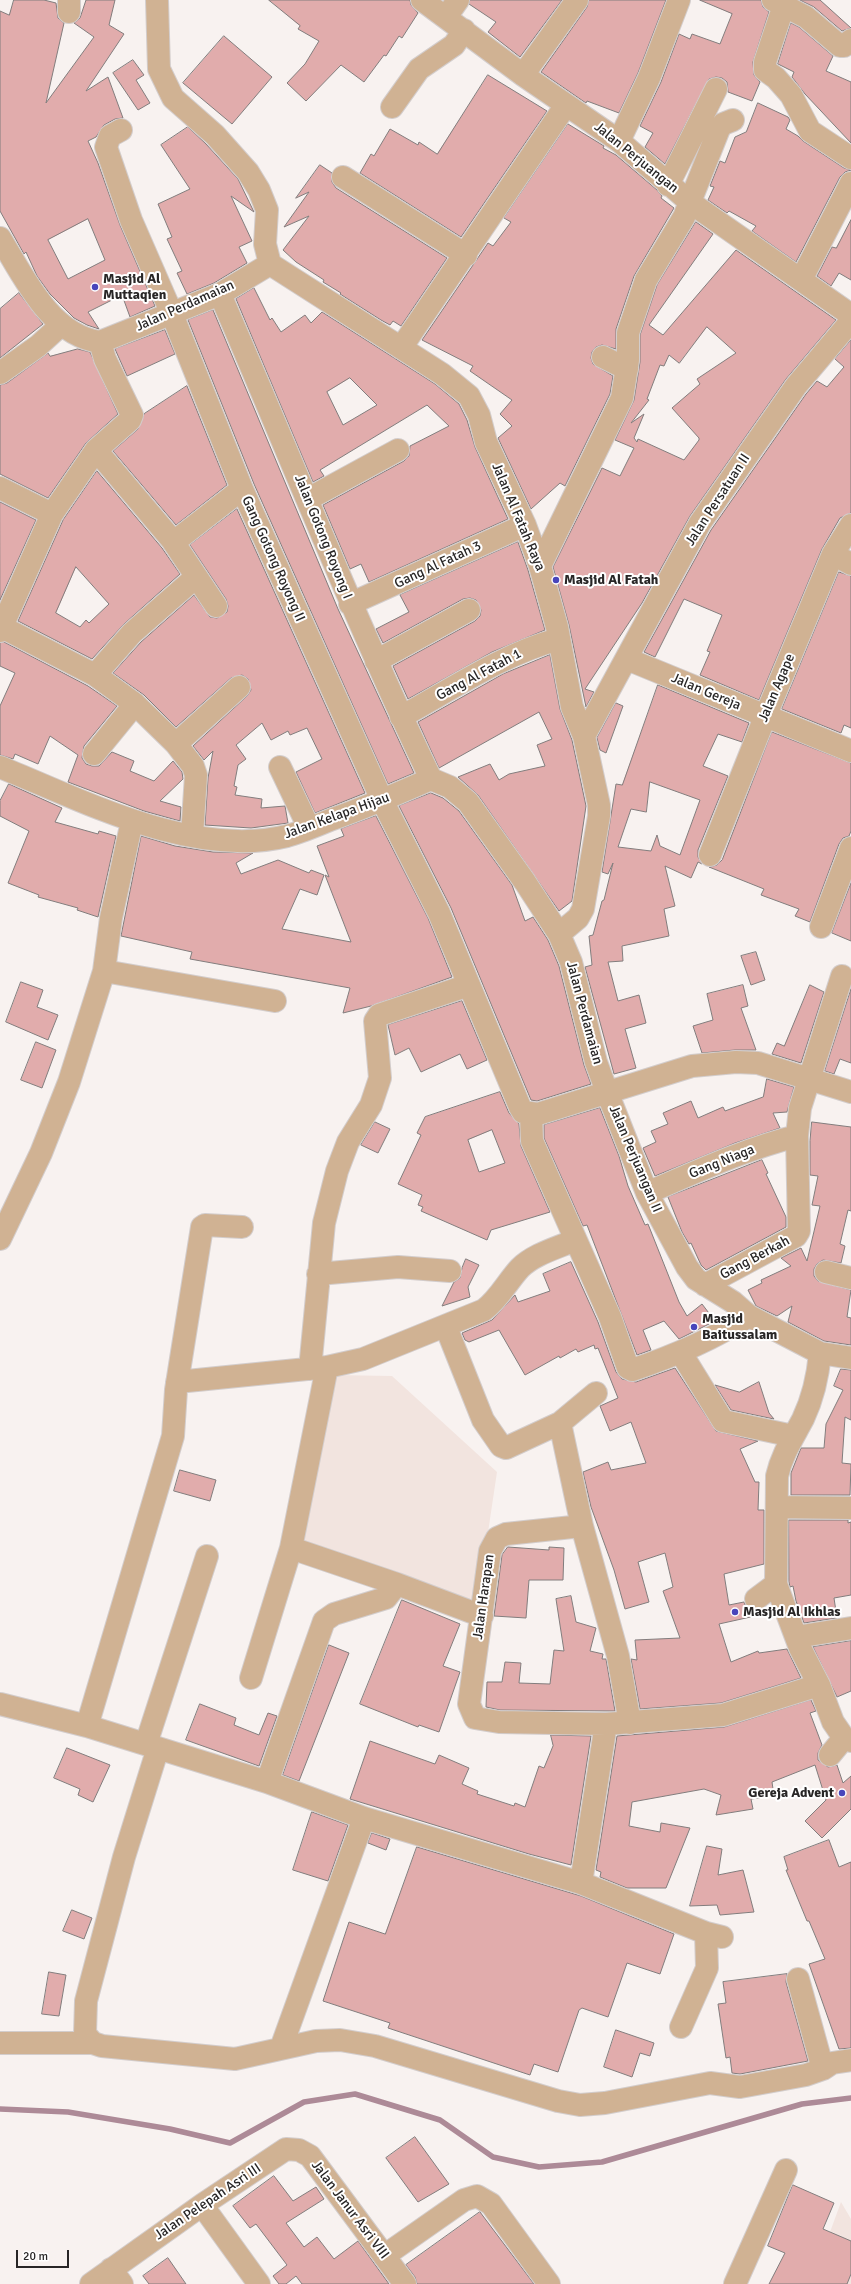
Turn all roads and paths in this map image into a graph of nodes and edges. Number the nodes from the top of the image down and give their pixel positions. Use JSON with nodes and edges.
{"nodes":[{"id":1,"x":157,"y":0,"type":"edge"},
{"id":2,"x":422,"y":0,"type":"edge"},
{"id":3,"x":577,"y":0,"type":"edge"},
{"id":4,"x":679,"y":0,"type":"edge"},
{"id":5,"x":778,"y":2,"type":"edge"},
{"id":6,"x":452,"y":8,"type":"edge"},
{"id":7,"x":464,"y":30,"type":"junction"},
{"id":8,"x":851,"y":40,"type":"edge"},
{"id":9,"x":523,"y":75,"type":"junction"},
{"id":10,"x":716,"y":89,"type":"dead end"},
{"id":11,"x":566,"y":105,"type":"junction"},
{"id":12,"x":392,"y":107,"type":"dead end"},
{"id":13,"x":733,"y":120,"type":"dead end"},
{"id":14,"x":121,"y":130,"type":"dead end"},
{"id":15,"x":619,"y":141,"type":"junction"},
{"id":16,"x":851,"y":158,"type":"edge"},
{"id":17,"x":343,"y":177,"type":"dead end"},
{"id":18,"x":851,"y":183,"type":"edge"},
{"id":19,"x":668,"y":185,"type":"junction"},
{"id":20,"x":691,"y":203,"type":"junction"},
{"id":21,"x":0,"y":238,"type":"edge"},
{"id":22,"x":466,"y":255,"type":"junction"},
{"id":23,"x":270,"y":264,"type":"junction"},
{"id":24,"x":801,"y":280,"type":"junction"},
{"id":25,"x":220,"y":294,"type":"junction"},
{"id":26,"x":172,"y":314,"type":"junction"},
{"id":27,"x":851,"y":315,"type":"edge"},
{"id":28,"x":851,"y":321,"type":"edge"},
{"id":29,"x":61,"y":325,"type":"junction"},
{"id":30,"x":100,"y":342,"type":"junction"},
{"id":31,"x":401,"y":348,"type":"junction"},
{"id":32,"x":603,"y":356,"type":"dead end"},
{"id":33,"x":627,"y":369,"type":"junction"},
{"id":34,"x":0,"y":373,"type":"edge"},
{"id":35,"x":96,"y":450,"type":"junction"},
{"id":36,"x":398,"y":450,"type":"dead end"},
{"id":37,"x":0,"y":488,"type":"edge"},
{"id":38,"x":242,"y":489,"type":"junction"},
{"id":39,"x":308,"y":499,"type":"junction"},
{"id":40,"x":52,"y":514,"type":"junction"},
{"id":41,"x":851,"y":524,"type":"edge"},
{"id":42,"x":525,"y":525,"type":"junction"},
{"id":43,"x":174,"y":542,"type":"junction"},
{"id":44,"x":842,"y":559,"type":"edge"},
{"id":45,"x":540,"y":566,"type":"junction"},
{"id":46,"x":196,"y":577,"type":"junction"},
{"id":47,"x":350,"y":604,"type":"junction"},
{"id":48,"x":216,"y":606,"type":"dead end"},
{"id":49,"x":469,"y":610,"type":"dead end"},
{"id":50,"x":1,"y":628,"type":"edge"},
{"id":51,"x":559,"y":639,"type":"junction"},
{"id":52,"x":627,"y":659,"type":"junction"},
{"id":53,"x":376,"y":661,"type":"junction"},
{"id":54,"x":95,"y":675,"type":"junction"},
{"id":55,"x":239,"y":686,"type":"dead end"},
{"id":56,"x":135,"y":704,"type":"junction"},
{"id":57,"x":401,"y":717,"type":"junction"},
{"id":58,"x":765,"y":717,"type":"junction"},
{"id":59,"x":584,"y":736,"type":"junction"},
{"id":60,"x":176,"y":744,"type":"junction"},
{"id":61,"x":851,"y":751,"type":"edge"},
{"id":62,"x":94,"y":754,"type":"dead end"},
{"id":63,"x":280,"y":767,"type":"dead end"},
{"id":64,"x":1,"y":771,"type":"edge"},
{"id":65,"x":430,"y":779,"type":"junction"},
{"id":66,"x":382,"y":800,"type":"junction"},
{"id":67,"x":132,"y":821,"type":"junction"},
{"id":68,"x":309,"y":828,"type":"junction"},
{"id":69,"x":192,"y":836,"type":"junction"},
{"id":70,"x":851,"y":848,"type":"edge"},
{"id":71,"x":710,"y":855,"type":"dead end"},
{"id":72,"x":821,"y":927,"type":"dead end"},
{"id":73,"x":559,"y":934,"type":"junction"},
{"id":74,"x":104,"y":971,"type":"junction"},
{"id":75,"x":842,"y":976,"type":"dead end"},
{"id":76,"x":469,"y":984,"type":"junction"},
{"id":77,"x":275,"y":1001,"type":"dead end"},
{"id":78,"x":810,"y":1078,"type":"junction"},
{"id":79,"x":607,"y":1092,"type":"junction"},
{"id":80,"x":851,"y":1092,"type":"edge"},
{"id":81,"x":531,"y":1114,"type":"junction"},
{"id":82,"x":797,"y":1136,"type":"junction"},
{"id":83,"x":647,"y":1193,"type":"junction"},
{"id":84,"x":242,"y":1227,"type":"dead end"},
{"id":85,"x":0,"y":1239,"type":"edge"},
{"id":86,"x":575,"y":1240,"type":"junction"},
{"id":87,"x":450,"y":1271,"type":"dead end"},
{"id":88,"x":826,"y":1272,"type":"dead end"},
{"id":89,"x":318,"y":1274,"type":"junction"},
{"id":90,"x":851,"y":1278,"type":"edge"},
{"id":91,"x":705,"y":1285,"type":"junction"},
{"id":92,"x":749,"y":1316,"type":"junction"},
{"id":93,"x":446,"y":1327,"type":"junction"},
{"id":94,"x":681,"y":1353,"type":"junction"},
{"id":95,"x":820,"y":1353,"type":"junction"},
{"id":96,"x":851,"y":1358,"type":"edge"},
{"id":97,"x":319,"y":1368,"type":"junction"},
{"id":98,"x":177,"y":1382,"type":"junction"},
{"id":99,"x":596,"y":1393,"type":"dead end"},
{"id":100,"x":560,"y":1423,"type":"junction"},
{"id":101,"x":793,"y":1436,"type":"junction"},
{"id":102,"x":777,"y":1507,"type":"junction"},
{"id":103,"x":851,"y":1508,"type":"edge"},
{"id":104,"x":582,"y":1526,"type":"junction"},
{"id":105,"x":291,"y":1548,"type":"junction"},
{"id":106,"x":207,"y":1556,"type":"dead end"},
{"id":107,"x":398,"y":1584,"type":"junction"},
{"id":108,"x":776,"y":1584,"type":"junction"},
{"id":109,"x":756,"y":1599,"type":"dead end"},
{"id":110,"x":482,"y":1616,"type":"junction"},
{"id":111,"x":851,"y":1628,"type":"edge"},
{"id":112,"x":796,"y":1637,"type":"junction"},
{"id":113,"x":251,"y":1678,"type":"dead end"},
{"id":114,"x":819,"y":1685,"type":"junction"},
{"id":115,"x":0,"y":1704,"type":"edge"},
{"id":116,"x":630,"y":1723,"type":"junction"},
{"id":117,"x":606,"y":1724,"type":"junction"},
{"id":118,"x":87,"y":1726,"type":"junction"},
{"id":119,"x":847,"y":1740,"type":"edge"},
{"id":120,"x":152,"y":1746,"type":"junction"},
{"id":121,"x":830,"y":1755,"type":"dead end"},
{"id":122,"x":267,"y":1782,"type":"junction"},
{"id":123,"x":364,"y":1818,"type":"junction"},
{"id":124,"x":581,"y":1884,"type":"junction"},
{"id":125,"x":798,"y":1979,"type":"dead end"},
{"id":126,"x":681,"y":2027,"type":"dead end"},
{"id":127,"x":0,"y":2043,"type":"edge"},
{"id":128,"x":93,"y":2043,"type":"junction"},
{"id":129,"x":281,"y":2048,"type":"junction"},
{"id":130,"x":851,"y":2060,"type":"edge"},
{"id":131,"x":823,"y":2069,"type":"junction"},
{"id":132,"x":286,"y":2149,"type":"joint"},
{"id":133,"x":786,"y":2170,"type":"dead end"},
{"id":134,"x":202,"y":2205,"type":"junction"},
{"id":135,"x":384,"y":2256,"type":"junction"},
{"id":136,"x":116,"y":2277,"type":"edge"},
{"id":137,"x":91,"y":2284,"type":"edge"},
{"id":138,"x":258,"y":2284,"type":"edge"},
{"id":139,"x":405,"y":2284,"type":"edge"},
{"id":140,"x":549,"y":2284,"type":"edge"},
{"id":141,"x":734,"y":2284,"type":"edge"}],
"edges":[{"from":1,"to":23,"type":"street"},
{"from":2,"to":6,"type":"street","name":"Jalan Perjuangan"},
{"from":3,"to":9,"type":"street"},
{"from":4,"to":15,"type":"street"},
{"from":5,"to":8,"type":"street"},
{"from":5,"to":16,"type":"street"},
{"from":6,"to":7,"type":"street","name":"Jalan Perjuangan"},
{"from":7,"to":9,"type":"street","name":"Jalan Perjuangan"},
{"from":7,"to":12,"type":"street"},
{"from":9,"to":11,"type":"street","name":"Jalan Perjuangan"},
{"from":10,"to":19,"type":"street"},
{"from":11,"to":15,"type":"street","name":"Jalan Perjuangan"},
{"from":11,"to":22,"type":"street"},
{"from":13,"to":20,"type":"street"},
{"from":14,"to":26,"type":"street","name":"Gang Gotong Royong II"},
{"from":15,"to":19,"type":"street","name":"Jalan Perjuangan"},
{"from":17,"to":22,"type":"street"},
{"from":18,"to":24,"type":"street"},
{"from":19,"to":20,"type":"street","name":"Jalan Perjuangan"},
{"from":20,"to":24,"type":"street","name":"Jalan Perjuangan"},
{"from":20,"to":33,"type":"street"},
{"from":21,"to":29,"type":"street"},
{"from":22,"to":31,"type":"street"},
{"from":23,"to":25,"type":"street","name":"Jalan Perdamaian"},
{"from":23,"to":31,"type":"street","name":"Jalan Al Fatah Raya"},
{"from":24,"to":27,"type":"street","name":"Jalan Perjuangan"},
{"from":25,"to":26,"type":"street","name":"Jalan Perdamaian"},
{"from":25,"to":39,"type":"street","name":"Jalan Gotong Royong I"},
{"from":26,"to":30,"type":"street","name":"Jalan Perdamaian"},
{"from":26,"to":38,"type":"street","name":"Gang Gotong Royong II"},
{"from":28,"to":52,"type":"street","name":"Jalan Persatuan II"},
{"from":29,"to":30,"type":"street"},
{"from":29,"to":34,"type":"street"},
{"from":30,"to":35,"type":"street"},
{"from":31,"to":42,"type":"street","name":"Jalan Al Fatah Raya"},
{"from":32,"to":33,"type":"street"},
{"from":33,"to":45,"type":"street"},
{"from":35,"to":40,"type":"street"},
{"from":35,"to":43,"type":"street"},
{"from":36,"to":39,"type":"street"},
{"from":37,"to":40,"type":"street"},
{"from":38,"to":43,"type":"street"},
{"from":38,"to":66,"type":"street","name":"Gang Gotong Royong II"},
{"from":39,"to":47,"type":"street","name":"Jalan Gotong Royong I"},
{"from":40,"to":50,"type":"street"},
{"from":41,"to":44,"type":"street","name":"Jalan Agape"},
{"from":42,"to":45,"type":"street","name":"Jalan Al Fatah Raya"},
{"from":42,"to":47,"type":"street","name":"Gang Al Fatah 3"},
{"from":43,"to":46,"type":"street"},
{"from":44,"to":58,"type":"street","name":"Jalan Agape"},
{"from":45,"to":51,"type":"street","name":"Jalan Al Fatah Raya"},
{"from":46,"to":48,"type":"street"},
{"from":46,"to":54,"type":"street"},
{"from":47,"to":53,"type":"street","name":"Jalan Gotong Royong I"},
{"from":49,"to":53,"type":"street"},
{"from":50,"to":54,"type":"street"},
{"from":51,"to":57,"type":"street","name":"Gang Al Fatah 1"},
{"from":51,"to":59,"type":"street","name":"Jalan Al Fatah Raya"},
{"from":52,"to":58,"type":"street","name":"Jalan Gereja"},
{"from":52,"to":59,"type":"street","name":"Jalan Persatuan II"},
{"from":53,"to":57,"type":"street","name":"Jalan Gotong Royong I"},
{"from":54,"to":56,"type":"street"},
{"from":55,"to":60,"type":"street"},
{"from":56,"to":60,"type":"street"},
{"from":56,"to":62,"type":"street"},
{"from":57,"to":65,"type":"street","name":"Jalan Gotong Royong I"},
{"from":58,"to":61,"type":"street","name":"Jalan Gereja"},
{"from":58,"to":71,"type":"street","name":"Jalan Agape"},
{"from":59,"to":73,"type":"street","name":"Jalan Al Fatah Raya"},
{"from":60,"to":69,"type":"street"},
{"from":63,"to":68,"type":"street"},
{"from":64,"to":67,"type":"street","name":"Jalan Kelapa Hijau"},
{"from":65,"to":66,"type":"street","name":"Jalan Kelapa Hijau"},
{"from":65,"to":73,"type":"street"},
{"from":66,"to":68,"type":"street","name":"Jalan Kelapa Hijau"},
{"from":66,"to":76,"type":"street","name":"Gang Gotong Royong II"},
{"from":67,"to":69,"type":"street","name":"Jalan Kelapa Hijau"},
{"from":67,"to":74,"type":"street"},
{"from":68,"to":69,"type":"street","name":"Jalan Kelapa Hijau"},
{"from":70,"to":72,"type":"street"},
{"from":73,"to":79,"type":"street","name":"Jalan Perdamaian"},
{"from":74,"to":77,"type":"street"},
{"from":74,"to":85,"type":"street"},
{"from":75,"to":78,"type":"street"},
{"from":76,"to":81,"type":"street","name":"Gang Gotong Royong II"},
{"from":76,"to":89,"type":"street"},
{"from":78,"to":79,"type":"street"},
{"from":78,"to":80,"type":"street"},
{"from":78,"to":82,"type":"street"},
{"from":79,"to":81,"type":"street"},
{"from":79,"to":83,"type":"street","name":"Jalan Perjuangan II"},
{"from":81,"to":86,"type":"street"},
{"from":82,"to":83,"type":"street","name":"Gang Niaga"},
{"from":82,"to":91,"type":"street","name":"Gang Berkah"},
{"from":83,"to":91,"type":"street","name":"Jalan Perjuangan II"},
{"from":84,"to":98,"type":"street"},
{"from":86,"to":93,"type":"street"},
{"from":86,"to":94,"type":"street"},
{"from":87,"to":89,"type":"street"},
{"from":88,"to":90,"type":"street"},
{"from":89,"to":97,"type":"street"},
{"from":91,"to":92,"type":"street","name":"Jalan Perjuangan II"},
{"from":92,"to":94,"type":"street"},
{"from":92,"to":95,"type":"street","name":"Jalan Perjuangan II"},
{"from":93,"to":97,"type":"street"},
{"from":93,"to":100,"type":"street"},
{"from":94,"to":101,"type":"street"},
{"from":95,"to":96,"type":"street","name":"Jalan Perjuangan II"},
{"from":95,"to":101,"type":"street"},
{"from":97,"to":98,"type":"street"},
{"from":97,"to":105,"type":"street"},
{"from":98,"to":118,"type":"street"},
{"from":99,"to":100,"type":"street"},
{"from":100,"to":104,"type":"street"},
{"from":101,"to":102,"type":"street"},
{"from":102,"to":103,"type":"street"},
{"from":102,"to":108,"type":"street"},
{"from":104,"to":110,"type":"street","name":"Jalan Harapan"},
{"from":104,"to":116,"type":"street"},
{"from":105,"to":107,"type":"street"},
{"from":105,"to":113,"type":"street"},
{"from":106,"to":120,"type":"street"},
{"from":107,"to":110,"type":"street"},
{"from":107,"to":122,"type":"street"},
{"from":108,"to":109,"type":"street"},
{"from":108,"to":112,"type":"street"},
{"from":110,"to":117,"type":"street","name":"Jalan Harapan"},
{"from":111,"to":112,"type":"street"},
{"from":112,"to":114,"type":"street"},
{"from":114,"to":116,"type":"street","name":"Jalan Harapan"},
{"from":114,"to":119,"type":"street"},
{"from":115,"to":118,"type":"street"},
{"from":116,"to":117,"type":"street","name":"Jalan Harapan"},
{"from":117,"to":124,"type":"street"},
{"from":118,"to":120,"type":"street"},
{"from":119,"to":121,"type":"street"},
{"from":120,"to":122,"type":"street"},
{"from":120,"to":128,"type":"street"},
{"from":122,"to":123,"type":"street"},
{"from":123,"to":124,"type":"street"},
{"from":123,"to":129,"type":"street"},
{"from":124,"to":126,"type":"street"},
{"from":125,"to":131,"type":"street"},
{"from":127,"to":128,"type":"street"},
{"from":128,"to":129,"type":"street"},
{"from":129,"to":131,"type":"street"},
{"from":130,"to":131,"type":"street"},
{"from":132,"to":134,"type":"street","name":"Jalan Pelepah Asri III"},
{"from":132,"to":135,"type":"street","name":"Jalan Janur Asri VIII"},
{"from":133,"to":141,"type":"street"},
{"from":134,"to":136,"type":"street","name":"Jalan Pelepah Asri III"},
{"from":134,"to":138,"type":"street"},
{"from":135,"to":139,"type":"street","name":"Jalan Janur Asri VIII"},
{"from":135,"to":140,"type":"street"},
{"from":136,"to":137,"type":"street","name":"Jalan Pelepah Asri III"}]}
